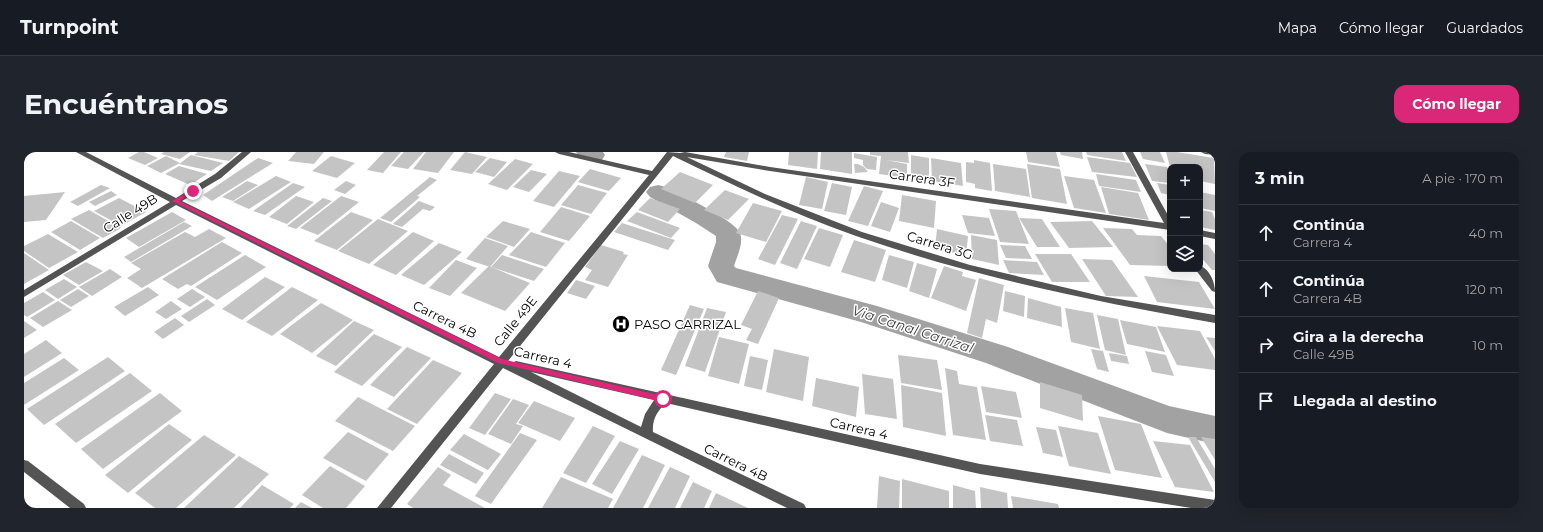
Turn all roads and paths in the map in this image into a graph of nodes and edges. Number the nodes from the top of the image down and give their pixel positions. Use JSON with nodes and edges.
{"nodes":[{"id":1,"x":80,"y":152,"type":"edge"},
{"id":2,"x":248,"y":152,"type":"edge"},
{"id":3,"x":559,"y":152,"type":"edge"},
{"id":4,"x":672,"y":152,"type":"edge"},
{"id":5,"x":1129,"y":152,"type":"edge"},
{"id":6,"x":1205,"y":152,"type":"edge"},
{"id":7,"x":1215,"y":153,"type":"edge"},
{"id":8,"x":654,"y":174,"type":"junction"},
{"id":9,"x":175,"y":201,"type":"junction"},
{"id":10,"x":1167,"y":222,"type":"edge"},
{"id":11,"x":1167,"y":227,"type":"edge"},
{"id":12,"x":1203,"y":234,"type":"edge"},
{"id":13,"x":1215,"y":236,"type":"edge"},
{"id":14,"x":1202,"y":272,"type":"edge"},
{"id":15,"x":1215,"y":289,"type":"edge"},
{"id":16,"x":24,"y":294,"type":"edge"},
{"id":17,"x":1215,"y":319,"type":"edge"},
{"id":18,"x":500,"y":362,"type":"junction"},
{"id":19,"x":663,"y":399,"type":"junction"},
{"id":20,"x":646,"y":434,"type":"junction"},
{"id":21,"x":24,"y":465,"type":"edge"},
{"id":22,"x":1215,"y":506,"type":"edge"},
{"id":23,"x":80,"y":508,"type":"edge"},
{"id":24,"x":383,"y":508,"type":"edge"},
{"id":25,"x":800,"y":508,"type":"edge"}],
"edges":[{"from":1,"to":9,"type":"street","name":"Carrera 4B"},
{"from":2,"to":9,"type":"street","name":"Calle 49B"},
{"from":3,"to":8,"type":"street"},
{"from":4,"to":8,"type":"street","name":"Calle 49E"},
{"from":4,"to":11,"type":"street","name":"Carrera 3F"},
{"from":4,"to":17,"type":"street","name":"Carrera 3G"},
{"from":5,"to":10,"type":"street"},
{"from":6,"to":7,"type":"street"},
{"from":8,"to":18,"type":"street","name":"Calle 49E"},
{"from":9,"to":16,"type":"street","name":"Calle 49B"},
{"from":9,"to":18,"type":"street","name":"Carrera 4B"},
{"from":12,"to":13,"type":"street"},
{"from":14,"to":15,"type":"street"},
{"from":18,"to":19,"type":"street","name":"Carrera 4"},
{"from":18,"to":20,"type":"street","name":"Carrera 4B"},
{"from":18,"to":24,"type":"street","name":"Calle 49E"},
{"from":19,"to":20,"type":"street"},
{"from":19,"to":22,"type":"street","name":"Carrera 4"},
{"from":20,"to":25,"type":"street","name":"Carrera 4B"},
{"from":21,"to":23,"type":"street"}]}
